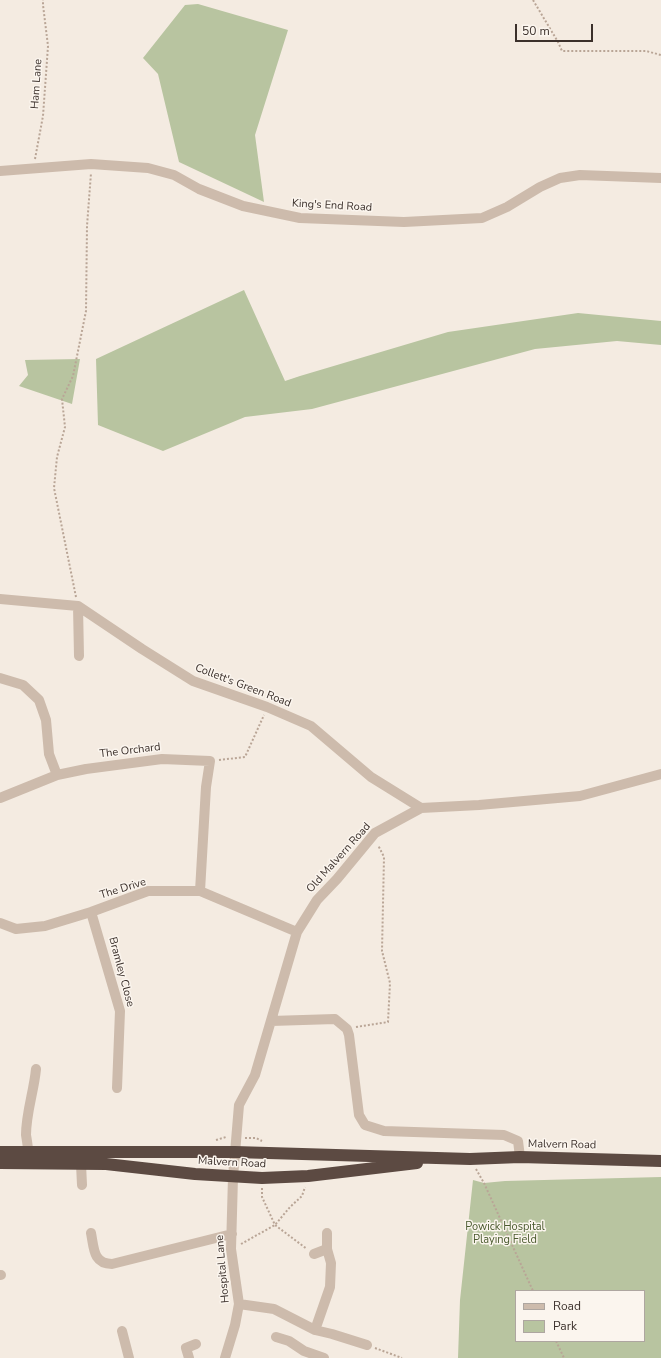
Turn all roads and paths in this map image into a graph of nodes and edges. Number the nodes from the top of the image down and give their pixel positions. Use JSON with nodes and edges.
{"nodes":[{"id":1,"x":43,"y":0,"type":"edge"},
{"id":2,"x":533,"y":0,"type":"edge"},
{"id":3,"x":661,"y":55,"type":"edge"},
{"id":4,"x":91,"y":164,"type":"junction"},
{"id":5,"x":33,"y":168,"type":"junction"},
{"id":6,"x":0,"y":171,"type":"edge"},
{"id":7,"x":661,"y":178,"type":"edge"},
{"id":8,"x":0,"y":599,"type":"edge"},
{"id":9,"x":78,"y":606,"type":"junction"},
{"id":10,"x":79,"y":656,"type":"dead end"},
{"id":11,"x":0,"y":678,"type":"edge"},
{"id":12,"x":268,"y":707,"type":"junction"},
{"id":13,"x":210,"y":761,"type":"junction"},
{"id":14,"x":661,"y":774,"type":"edge"},
{"id":15,"x":57,"y":776,"type":"junction"},
{"id":16,"x":0,"y":798,"type":"edge"},
{"id":17,"x":421,"y":808,"type":"junction"},
{"id":18,"x":376,"y":832,"type":"junction"},
{"id":19,"x":200,"y":891,"type":"junction"},
{"id":20,"x":91,"y":912,"type":"junction"},
{"id":21,"x":0,"y":923,"type":"edge"},
{"id":22,"x":297,"y":932,"type":"junction"},
{"id":23,"x":271,"y":1021,"type":"junction"},
{"id":24,"x":347,"y":1029,"type":"junction"},
{"id":25,"x":36,"y":1068,"type":"dead end"},
{"id":26,"x":117,"y":1088,"type":"dead end"},
{"id":27,"x":0,"y":1152,"type":"edge"},
{"id":28,"x":68,"y":1152,"type":"junction"},
{"id":29,"x":235,"y":1152,"type":"junction"},
{"id":30,"x":28,"y":1157,"type":"junction"},
{"id":31,"x":520,"y":1157,"type":"junction"},
{"id":32,"x":466,"y":1158,"type":"junction"},
{"id":33,"x":661,"y":1160,"type":"edge"},
{"id":34,"x":0,"y":1163,"type":"edge"},
{"id":35,"x":81,"y":1164,"type":"junction"},
{"id":36,"x":308,"y":1176,"type":"junction"},
{"id":37,"x":233,"y":1177,"type":"junction"},
{"id":38,"x":262,"y":1178,"type":"junction"},
{"id":39,"x":82,"y":1185,"type":"dead end"},
{"id":40,"x":275,"y":1225,"type":"junction"},
{"id":41,"x":91,"y":1233,"type":"dead end"},
{"id":42,"x":327,"y":1233,"type":"dead end"},
{"id":43,"x":232,"y":1234,"type":"junction"},
{"id":44,"x":231,"y":1249,"type":"junction"},
{"id":45,"x":327,"y":1249,"type":"junction"},
{"id":46,"x":314,"y":1254,"type":"joint"},
{"id":47,"x":533,"y":1290,"type":"edge"},
{"id":48,"x":239,"y":1304,"type":"junction"},
{"id":49,"x":315,"y":1330,"type":"junction"},
{"id":50,"x":122,"y":1331,"type":"dead end"},
{"id":51,"x":276,"y":1336,"type":"dead end"},
{"id":52,"x":556,"y":1342,"type":"edge"},
{"id":53,"x":196,"y":1344,"type":"dead end"},
{"id":54,"x":367,"y":1345,"type":"joint"},
{"id":55,"x":129,"y":1358,"type":"edge"},
{"id":56,"x":189,"y":1358,"type":"edge"},
{"id":57,"x":225,"y":1358,"type":"edge"},
{"id":58,"x":324,"y":1358,"type":"edge"},
{"id":59,"x":402,"y":1358,"type":"edge"},
{"id":60,"x":564,"y":1358,"type":"edge"}],
"edges":[{"from":1,"to":5,"type":"path","name":"Ham Lane"},
{"from":2,"to":3,"type":"path"},
{"from":4,"to":5,"type":"street","name":"King's End Road"},
{"from":4,"to":7,"type":"street","name":"King's End Road"},
{"from":4,"to":9,"type":"path"},
{"from":5,"to":6,"type":"street","name":"King's End Road"},
{"from":8,"to":9,"type":"street","name":"Collett's Green Road"},
{"from":9,"to":10,"type":"street"},
{"from":9,"to":12,"type":"street","name":"Collett's Green Road"},
{"from":11,"to":15,"type":"street"},
{"from":12,"to":13,"type":"path"},
{"from":12,"to":17,"type":"street","name":"Collett's Green Road"},
{"from":13,"to":15,"type":"street","name":"The Orchard"},
{"from":13,"to":19,"type":"street"},
{"from":14,"to":17,"type":"street","name":"Old Malvern Road"},
{"from":15,"to":16,"type":"street","name":"The Orchard"},
{"from":17,"to":18,"type":"street","name":"Old Malvern Road"},
{"from":18,"to":22,"type":"street","name":"Old Malvern Road"},
{"from":18,"to":24,"type":"path"},
{"from":19,"to":20,"type":"street","name":"The Drive"},
{"from":19,"to":22,"type":"street","name":"The Drive"},
{"from":20,"to":21,"type":"street","name":"The Drive"},
{"from":20,"to":26,"type":"street","name":"Bramley Close"},
{"from":22,"to":23,"type":"street","name":"Old Malvern Road"},
{"from":23,"to":24,"type":"street"},
{"from":23,"to":29,"type":"street","name":"Old Malvern Road"},
{"from":24,"to":31,"type":"street"},
{"from":25,"to":30,"type":"street"},
{"from":27,"to":30,"type":"highway","name":"Malvern Road"},
{"from":28,"to":29,"type":"highway","name":"Malvern Road"},
{"from":28,"to":30,"type":"highway","name":"Malvern Road"},
{"from":28,"to":35,"type":"street"},
{"from":29,"to":32,"type":"highway","name":"Malvern Road"},
{"from":29,"to":37,"type":"street","name":"Old Malvern Road"},
{"from":30,"to":34,"type":"highway","name":"Malvern Road"},
{"from":30,"to":35,"type":"highway","name":"Malvern Road"},
{"from":31,"to":32,"type":"highway","name":"Malvern Road"},
{"from":31,"to":33,"type":"highway","name":"Malvern Road"},
{"from":32,"to":36,"type":"highway","name":"Malvern Road"},
{"from":32,"to":47,"type":"path"},
{"from":35,"to":37,"type":"highway","name":"Malvern Road"},
{"from":35,"to":39,"type":"street"},
{"from":36,"to":38,"type":"highway","name":"Malvern Road"},
{"from":36,"to":40,"type":"path"},
{"from":37,"to":38,"type":"highway","name":"Malvern Road"},
{"from":37,"to":43,"type":"street","name":"Hospital Lane"},
{"from":38,"to":40,"type":"path"},
{"from":40,"to":44,"type":"path"},
{"from":40,"to":46,"type":"path"},
{"from":41,"to":43,"type":"street"},
{"from":42,"to":45,"type":"street"},
{"from":43,"to":44,"type":"street","name":"Hospital Lane"},
{"from":44,"to":48,"type":"street","name":"Hospital Lane"},
{"from":45,"to":46,"type":"street"},
{"from":45,"to":49,"type":"street"},
{"from":48,"to":49,"type":"street"},
{"from":48,"to":57,"type":"street","name":"Hospital Lane"},
{"from":49,"to":54,"type":"street"},
{"from":50,"to":55,"type":"street"},
{"from":51,"to":58,"type":"street"},
{"from":52,"to":60,"type":"path"},
{"from":53,"to":56,"type":"street"},
{"from":54,"to":59,"type":"path"}]}
